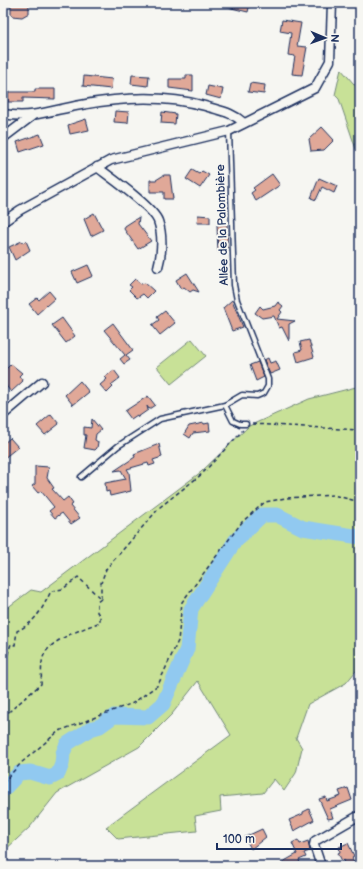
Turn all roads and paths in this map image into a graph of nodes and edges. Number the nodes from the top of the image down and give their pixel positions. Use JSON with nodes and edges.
{"nodes":[{"id":1,"x":332,"y":3,"type":"edge"},
{"id":2,"x":3,"y":114,"type":"edge"},
{"id":3,"x":32,"y":116,"type":"junction"},
{"id":4,"x":244,"y":123,"type":"junction"},
{"id":5,"x":229,"y":130,"type":"junction"},
{"id":6,"x":3,"y":138,"type":"edge"},
{"id":7,"x":97,"y":167,"type":"junction"},
{"id":8,"x":3,"y":222,"type":"edge"},
{"id":9,"x":158,"y":267,"type":"dead end"},
{"id":10,"x":42,"y":382,"type":"dead end"},
{"id":11,"x":225,"y":405,"type":"junction"},
{"id":12,"x":3,"y":415,"type":"edge"},
{"id":13,"x":246,"y":424,"type":"junction"},
{"id":14,"x":360,"y":430,"type":"edge"},
{"id":15,"x":82,"y":477,"type":"dead end"},
{"id":16,"x":360,"y":502,"type":"edge"},
{"id":17,"x":101,"y":599,"type":"junction"},
{"id":18,"x":3,"y":668,"type":"edge"},
{"id":19,"x":3,"y":717,"type":"edge"},
{"id":20,"x":3,"y":784,"type":"edge"},
{"id":21,"x":360,"y":815,"type":"edge"},
{"id":22,"x":321,"y":866,"type":"edge"}],
"edges":[{"from":1,"to":4,"type":"street"},
{"from":2,"to":3,"type":"street"},
{"from":3,"to":4,"type":"street"},
{"from":3,"to":6,"type":"street"},
{"from":4,"to":5,"type":"street"},
{"from":5,"to":7,"type":"street"},
{"from":5,"to":11,"type":"lane","name":"Allée de la Palombière"},
{"from":7,"to":8,"type":"street"},
{"from":7,"to":9,"type":"street"},
{"from":10,"to":12,"type":"street"},
{"from":11,"to":13,"type":"lane"},
{"from":11,"to":15,"type":"lane","name":"Allée de la Palombière"},
{"from":13,"to":14,"type":"path"},
{"from":13,"to":17,"type":"path"},
{"from":16,"to":20,"type":"path"},
{"from":17,"to":18,"type":"path"},
{"from":17,"to":19,"type":"path"},
{"from":21,"to":22,"type":"street"}]}
